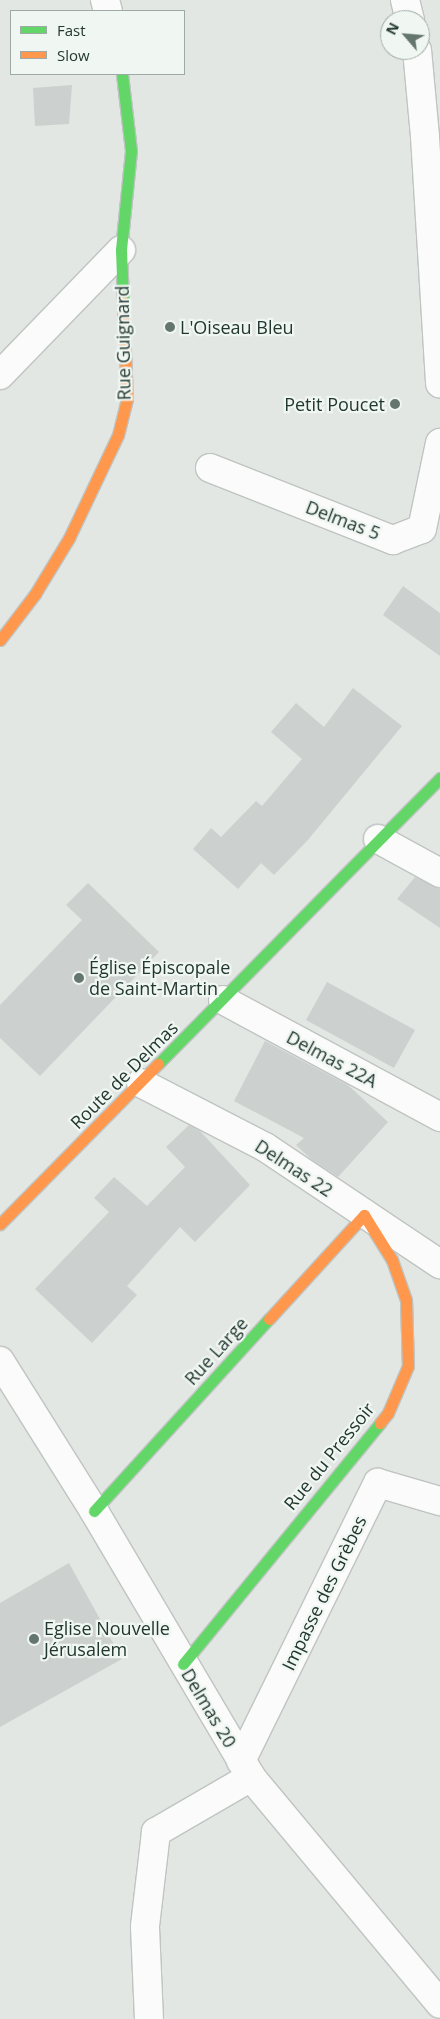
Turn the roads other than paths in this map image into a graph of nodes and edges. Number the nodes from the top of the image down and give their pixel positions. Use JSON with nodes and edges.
{"nodes":[{"id":1,"x":418,"y":60,"type":"edge"},
{"id":2,"x":122,"y":75,"type":"edge"},
{"id":3,"x":121,"y":250,"type":"junction"},
{"id":4,"x":0,"y":375,"type":"edge"},
{"id":5,"x":440,"y":384,"type":"edge"},
{"id":6,"x":440,"y":443,"type":"edge"},
{"id":7,"x":210,"y":468,"type":"dead end"},
{"id":8,"x":0,"y":640,"type":"edge"},
{"id":9,"x":440,"y":778,"type":"edge"},
{"id":10,"x":378,"y":839,"type":"junction"},
{"id":11,"x":440,"y":873,"type":"edge"},
{"id":12,"x":223,"y":1000,"type":"junction"},
{"id":13,"x":141,"y":1083,"type":"junction"},
{"id":14,"x":440,"y":1117,"type":"edge"},
{"id":15,"x":364,"y":1215,"type":"junction"},
{"id":16,"x":0,"y":1224,"type":"edge"},
{"id":17,"x":440,"y":1264,"type":"edge"},
{"id":18,"x":0,"y":1361,"type":"edge"},
{"id":19,"x":440,"y":1501,"type":"edge"},
{"id":20,"x":94,"y":1511,"type":"junction"},
{"id":21,"x":183,"y":1664,"type":"junction"},
{"id":22,"x":246,"y":1769,"type":"junction"},
{"id":23,"x":440,"y":2004,"type":"edge"},
{"id":24,"x":149,"y":2019,"type":"edge"}],
"edges":[{"from":1,"to":5,"type":"street"},
{"from":2,"to":3,"type":"street","name":"Rue Guignard"},
{"from":3,"to":4,"type":"street"},
{"from":3,"to":8,"type":"street","name":"Rue Guignard"},
{"from":6,"to":7,"type":"street","name":"Delmas 5"},
{"from":9,"to":10,"type":"street","name":"Route de Delmas"},
{"from":10,"to":11,"type":"street"},
{"from":10,"to":12,"type":"street","name":"Route de Delmas"},
{"from":12,"to":13,"type":"street","name":"Route de Delmas"},
{"from":12,"to":14,"type":"street","name":"Delmas 22A"},
{"from":13,"to":15,"type":"street","name":"Delmas 22"},
{"from":13,"to":16,"type":"street","name":"Route de Delmas"},
{"from":15,"to":17,"type":"street","name":"Delmas 22"},
{"from":15,"to":20,"type":"street","name":"Rue Large"},
{"from":15,"to":21,"type":"street","name":"Rue du Pressoir"},
{"from":18,"to":20,"type":"street","name":"Delmas 20"},
{"from":19,"to":22,"type":"street","name":"Impasse des Grèbes"},
{"from":20,"to":21,"type":"street","name":"Delmas 20"},
{"from":21,"to":22,"type":"street","name":"Delmas 20"},
{"from":22,"to":23,"type":"street","name":"Delmas 20"},
{"from":22,"to":24,"type":"street"}]}
